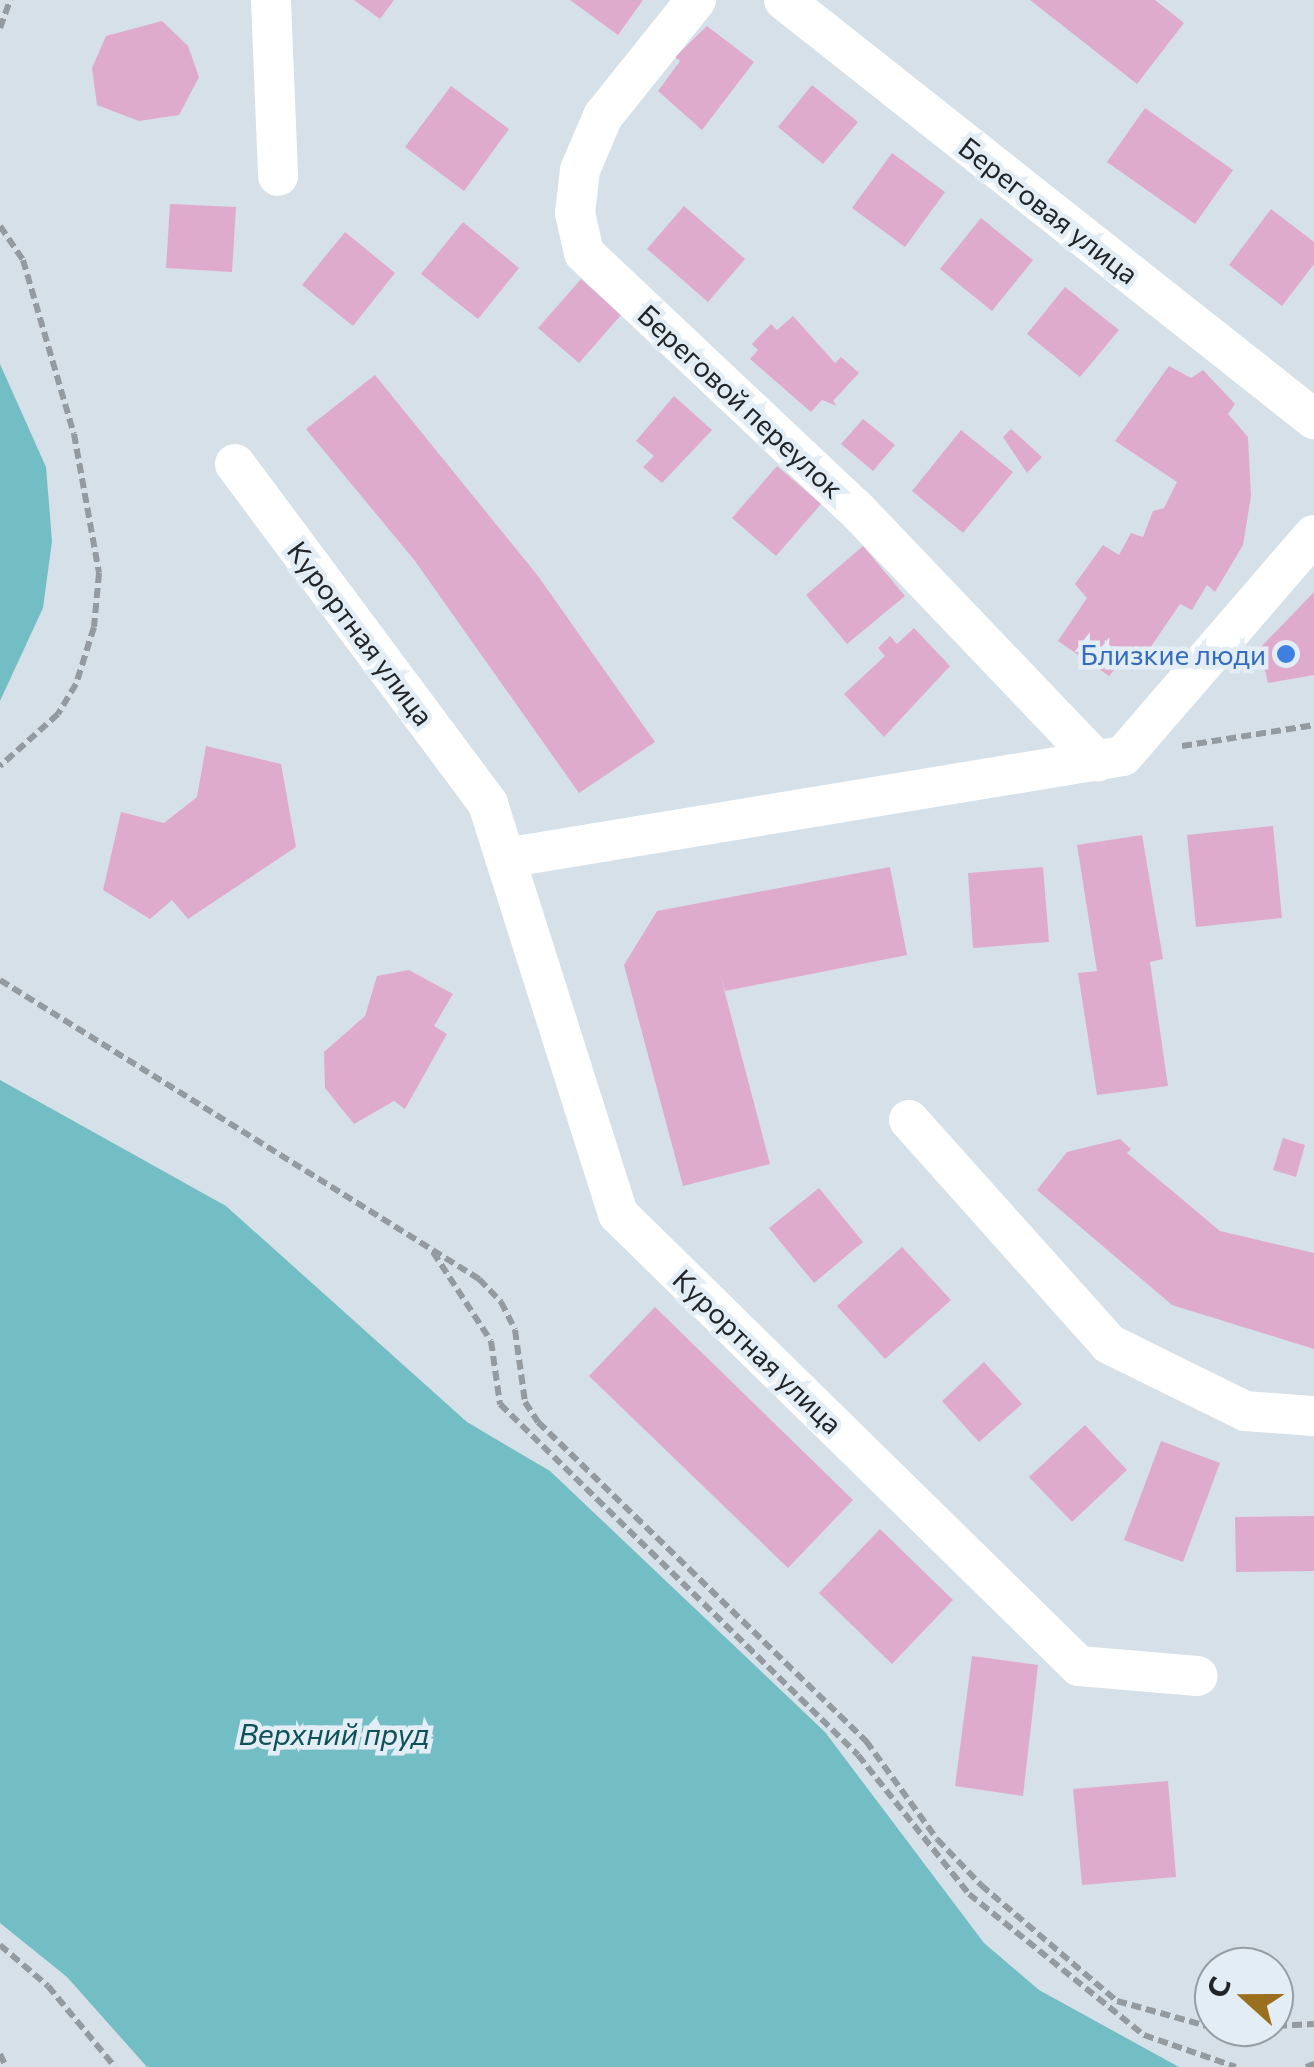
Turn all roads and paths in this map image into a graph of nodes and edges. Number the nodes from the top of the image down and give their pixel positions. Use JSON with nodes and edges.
{"nodes":[{"id":1,"x":10,"y":0,"type":"edge"},
{"id":2,"x":271,"y":0,"type":"edge"},
{"id":3,"x":696,"y":0,"type":"edge"},
{"id":4,"x":784,"y":0,"type":"edge"},
{"id":5,"x":0,"y":28,"type":"edge"},
{"id":6,"x":278,"y":176,"type":"dead end"},
{"id":7,"x":0,"y":226,"type":"edge"},
{"id":8,"x":1314,"y":419,"type":"edge"},
{"id":9,"x":235,"y":464,"type":"dead end"},
{"id":10,"x":1314,"y":535,"type":"edge"},
{"id":11,"x":1314,"y":724,"type":"edge"},
{"id":12,"x":1110,"y":759,"type":"junction"},
{"id":13,"x":0,"y":766,"type":"edge"},
{"id":14,"x":505,"y":858,"type":"junction"},
{"id":15,"x":0,"y":980,"type":"edge"},
{"id":16,"x":909,"y":1120,"type":"dead end"},
{"id":17,"x":433,"y":1252,"type":"junction"},
{"id":18,"x":1314,"y":1416,"type":"edge"},
{"id":19,"x":1198,"y":1676,"type":"dead end"},
{"id":20,"x":0,"y":1946,"type":"edge"},
{"id":21,"x":1314,"y":2024,"type":"edge"},
{"id":22,"x":0,"y":2054,"type":"edge"},
{"id":23,"x":1314,"y":2064,"type":"edge"},
{"id":24,"x":6,"y":2067,"type":"edge"},
{"id":25,"x":116,"y":2067,"type":"edge"},
{"id":26,"x":1236,"y":2067,"type":"edge"},
{"id":27,"x":1306,"y":2067,"type":"edge"}],
"edges":[{"from":1,"to":5,"type":"path"},
{"from":2,"to":6,"type":"street"},
{"from":3,"to":12,"type":"street","name":"Береговой переулок"},
{"from":4,"to":8,"type":"street","name":"Береговая улица"},
{"from":7,"to":13,"type":"path"},
{"from":9,"to":14,"type":"street","name":"Курортная улица"},
{"from":10,"to":12,"type":"street"},
{"from":11,"to":12,"type":"path"},
{"from":12,"to":14,"type":"street"},
{"from":14,"to":19,"type":"street","name":"Курортная улица"},
{"from":15,"to":17,"type":"path"},
{"from":16,"to":18,"type":"street"},
{"from":17,"to":21,"type":"path"},
{"from":17,"to":26,"type":"path"},
{"from":20,"to":25,"type":"path"},
{"from":22,"to":24,"type":"path"},
{"from":23,"to":27,"type":"path"}]}
